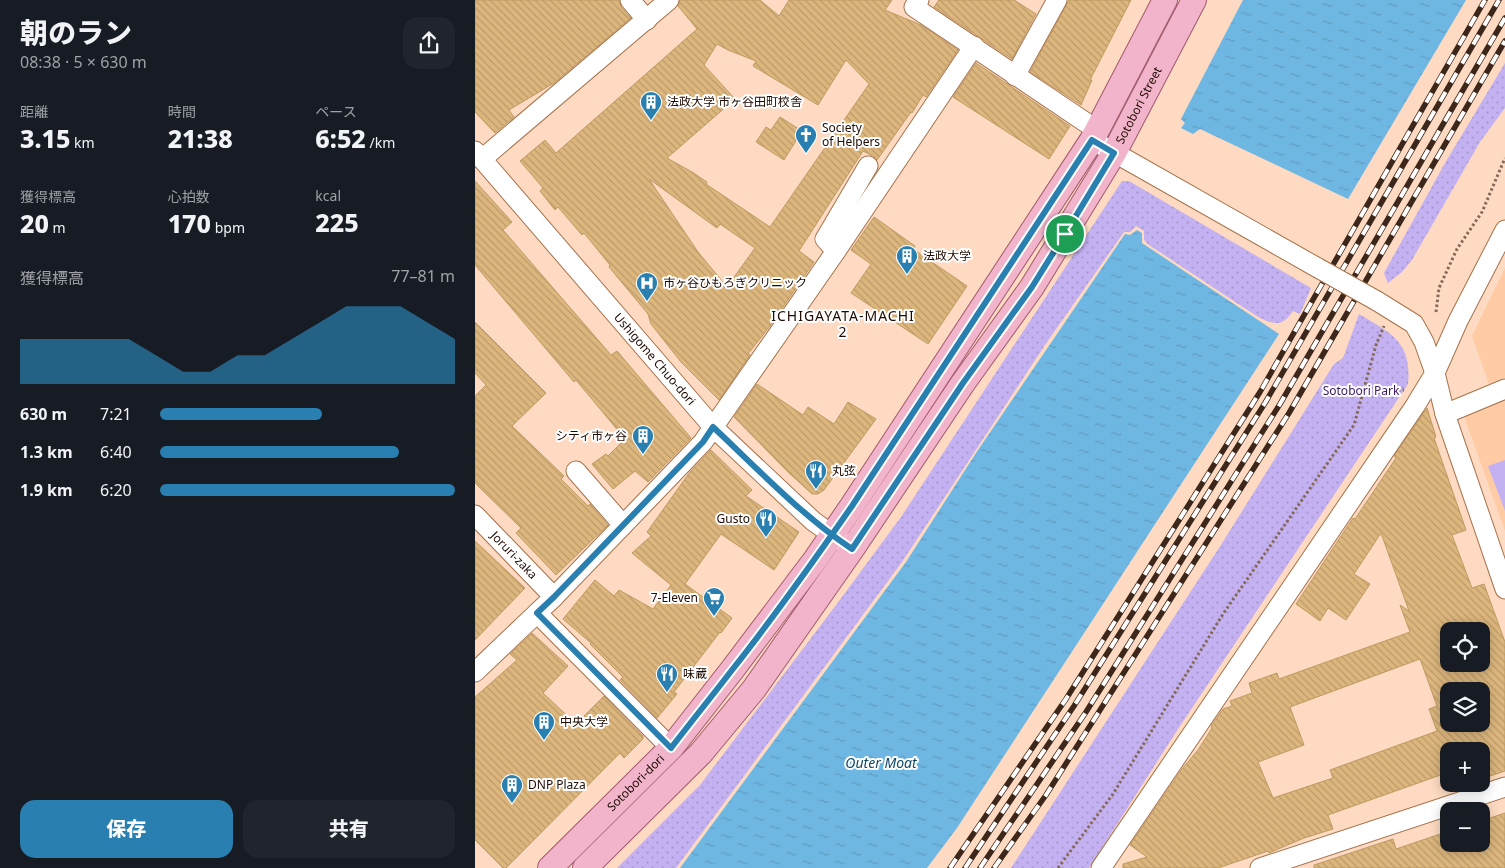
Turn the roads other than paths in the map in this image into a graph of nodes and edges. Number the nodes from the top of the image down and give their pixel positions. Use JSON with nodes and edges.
{"nodes":[{"id":1,"x":630,"y":0,"type":"edge"},
{"id":2,"x":669,"y":0,"type":"edge"},
{"id":3,"x":919,"y":0,"type":"edge"},
{"id":4,"x":1057,"y":0,"type":"edge"},
{"id":5,"x":1165,"y":0,"type":"edge"},
{"id":6,"x":1194,"y":0,"type":"edge"},
{"id":7,"x":647,"y":20,"type":"junction"},
{"id":8,"x":973,"y":46,"type":"junction"},
{"id":9,"x":1015,"y":76,"type":"junction"},
{"id":10,"x":1095,"y":135,"type":"junction"},
{"id":11,"x":1114,"y":153,"type":"junction"},
{"id":12,"x":478,"y":155,"type":"edge"},
{"id":13,"x":868,"y":166,"type":"dead end"},
{"id":14,"x":1505,"y":230,"type":"edge"},
{"id":15,"x":837,"y":251,"type":"junction"},
{"id":16,"x":1435,"y":373,"type":"junction"},
{"id":17,"x":1505,"y":389,"type":"edge"},
{"id":18,"x":1445,"y":414,"type":"junction"},
{"id":19,"x":713,"y":427,"type":"junction"},
{"id":20,"x":575,"y":471,"type":"dead end"},
{"id":21,"x":475,"y":515,"type":"edge"},
{"id":22,"x":623,"y":525,"type":"junction"},
{"id":23,"x":832,"y":535,"type":"junction"},
{"id":24,"x":852,"y":549,"type":"junction"},
{"id":25,"x":1505,"y":589,"type":"edge"},
{"id":26,"x":554,"y":597,"type":"junction"},
{"id":27,"x":537,"y":613,"type":"junction"},
{"id":28,"x":475,"y":672,"type":"edge"},
{"id":29,"x":671,"y":748,"type":"junction"},
{"id":30,"x":1505,"y":787,"type":"edge"},
{"id":31,"x":550,"y":868,"type":"edge"},
{"id":32,"x":585,"y":868,"type":"edge"},
{"id":33,"x":1101,"y":868,"type":"edge"},
{"id":34,"x":1260,"y":868,"type":"edge"}],
"edges":[{"from":1,"to":7,"type":"street"},
{"from":2,"to":7,"type":"street"},
{"from":3,"to":8,"type":"street"},
{"from":4,"to":9,"type":"street"},
{"from":5,"to":10,"type":"main road","name":"Sotobori Street"},
{"from":6,"to":11,"type":"main road","name":"Sotobori Street"},
{"from":7,"to":12,"type":"street"},
{"from":8,"to":9,"type":"street"},
{"from":8,"to":15,"type":"street"},
{"from":9,"to":10,"type":"street"},
{"from":10,"to":11,"type":"street"},
{"from":10,"to":23,"type":"main road","name":"Sotobori Street"},
{"from":11,"to":16,"type":"street","bridge":true},
{"from":11,"to":24,"type":"main road","name":"Sotobori Street"},
{"from":12,"to":19,"type":"street","name":"Ushigome Chuo-dori"},
{"from":13,"to":15,"type":"street"},
{"from":14,"to":16,"type":"street"},
{"from":15,"to":19,"type":"street"},
{"from":16,"to":18,"type":"street"},
{"from":16,"to":33,"type":"street"},
{"from":17,"to":18,"type":"street"},
{"from":18,"to":25,"type":"street"},
{"from":19,"to":22,"type":"street"},
{"from":19,"to":23,"type":"street","name":"Ushigome Chuo-dori"},
{"from":20,"to":22,"type":"street"},
{"from":21,"to":26,"type":"street","name":"Joruri-zaka"},
{"from":22,"to":26,"type":"street"},
{"from":23,"to":24,"type":"street","name":"Ushigome Chuo-dori"},
{"from":23,"to":29,"type":"main road","name":"Sotobori-dori"},
{"from":24,"to":32,"type":"main road","name":"Sotobori-dori"},
{"from":26,"to":27,"type":"street"},
{"from":27,"to":28,"type":"street"},
{"from":27,"to":29,"type":"street"},
{"from":29,"to":31,"type":"main road","name":"Sotobori-dori"},
{"from":30,"to":34,"type":"street"}]}
